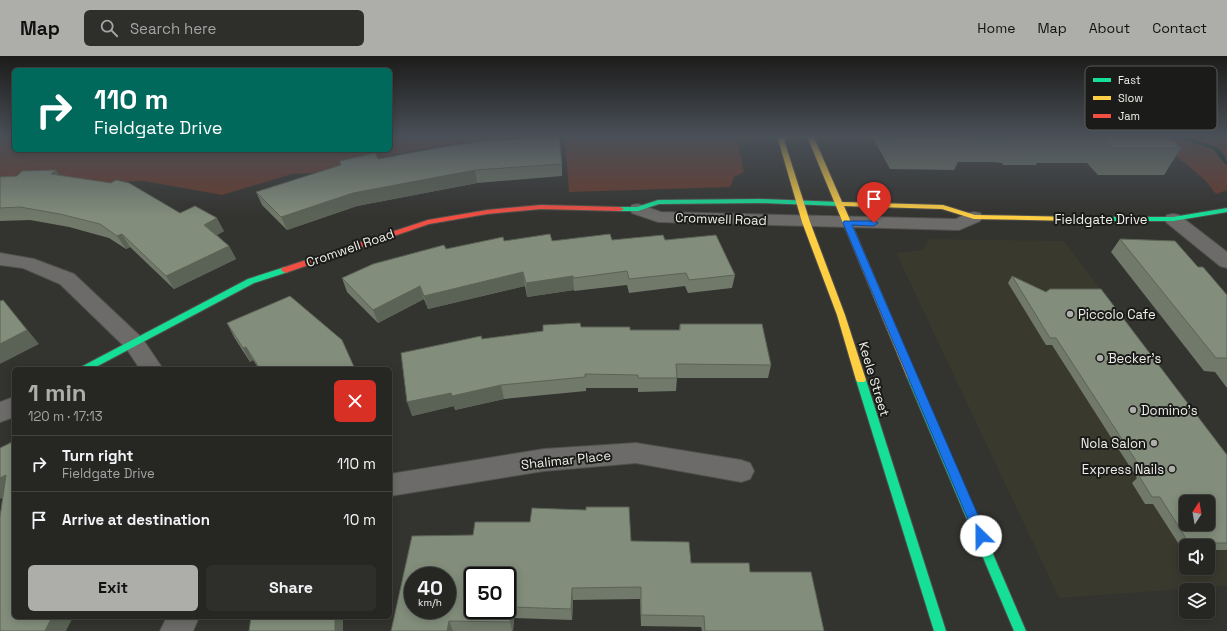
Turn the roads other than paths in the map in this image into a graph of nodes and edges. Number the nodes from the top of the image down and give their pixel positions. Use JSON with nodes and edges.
{"nodes":[{"id":1,"x":788,"y":164,"type":"edge"},
{"id":2,"x":821,"y":164,"type":"edge"},
{"id":3,"x":799,"y":202,"type":"junction"},
{"id":4,"x":839,"y":203,"type":"junction"},
{"id":5,"x":638,"y":209,"type":"junction"},
{"id":6,"x":1227,"y":210,"type":"edge"},
{"id":7,"x":974,"y":217,"type":"junction"},
{"id":8,"x":1173,"y":219,"type":"junction"},
{"id":9,"x":806,"y":222,"type":"junction"},
{"id":10,"x":847,"y":223,"type":"junction"},
{"id":11,"x":0,"y":259,"type":"edge"},
{"id":12,"x":1227,"y":262,"type":"edge"},
{"id":13,"x":134,"y":343,"type":"junction"},
{"id":14,"x":88,"y":367,"type":"edge"},
{"id":15,"x":151,"y":367,"type":"edge"},
{"id":16,"x":12,"y":407,"type":"edge"},
{"id":17,"x":0,"y":413,"type":"edge"},
{"id":18,"x":741,"y":471,"type":"dead end"},
{"id":19,"x":392,"y":485,"type":"edge"},
{"id":20,"x":183,"y":619,"type":"edge"},
{"id":21,"x":176,"y":631,"type":"edge"},
{"id":22,"x":940,"y":631,"type":"edge"},
{"id":23,"x":1020,"y":631,"type":"edge"}],
"edges":[{"from":1,"to":3,"type":"main road","name":"Keele Street"},
{"from":2,"to":4,"type":"main road"},
{"from":3,"to":4,"type":"main road","name":"Fieldgate Drive"},
{"from":3,"to":5,"type":"main road","name":"Cromwell Road"},
{"from":3,"to":9,"type":"main road","name":"Keele Street"},
{"from":4,"to":7,"type":"main road","name":"Fieldgate Drive"},
{"from":4,"to":10,"type":"main road"},
{"from":5,"to":9,"type":"street","name":"Cromwell Road"},
{"from":5,"to":13,"type":"main road","name":"Cromwell Road"},
{"from":6,"to":8,"type":"main road","name":"Fieldgate Drive"},
{"from":7,"to":8,"type":"main road","name":"Fieldgate Drive"},
{"from":7,"to":10,"type":"street","name":"Fieldgate Drive"},
{"from":8,"to":12,"type":"street"},
{"from":9,"to":10,"type":"street","name":"Fieldgate Drive"},
{"from":9,"to":22,"type":"main road","name":"Keele Street"},
{"from":10,"to":23,"type":"main road"},
{"from":11,"to":13,"type":"street"},
{"from":13,"to":14,"type":"main road","name":"Cromwell Road"},
{"from":13,"to":15,"type":"street"},
{"from":16,"to":17,"type":"street"},
{"from":18,"to":19,"type":"street","name":"Shalimar Place"},
{"from":20,"to":21,"type":"street"}]}
